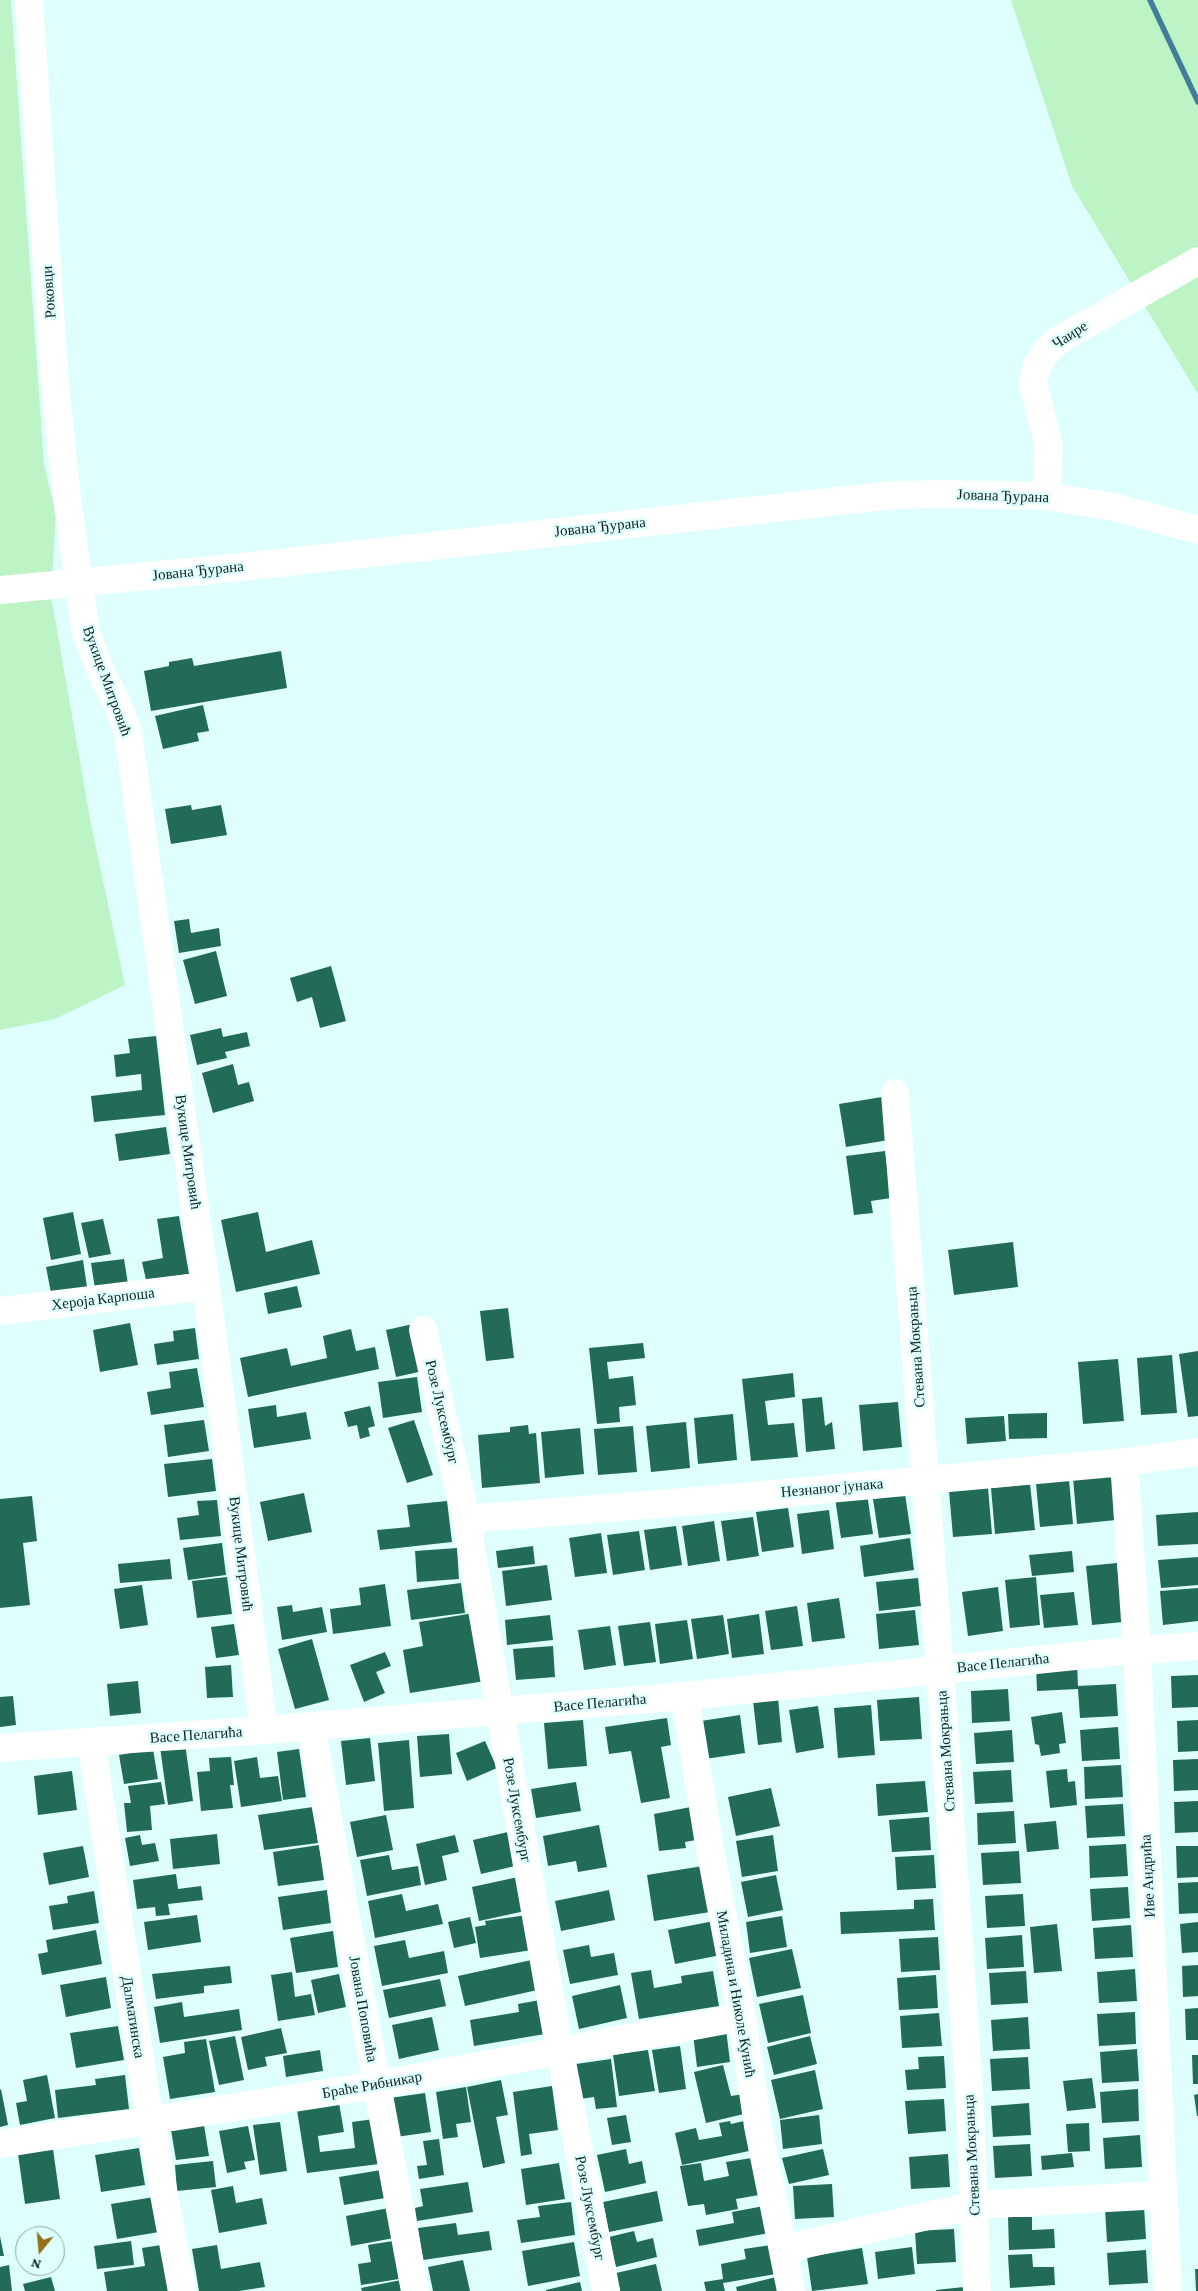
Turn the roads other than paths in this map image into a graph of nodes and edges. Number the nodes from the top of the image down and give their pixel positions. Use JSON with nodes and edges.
{"nodes":[{"id":1,"x":29,"y":0,"type":"edge"},
{"id":2,"x":1198,"y":261,"type":"edge"},
{"id":3,"x":1046,"y":496,"type":"junction"},
{"id":4,"x":1198,"y":530,"type":"edge"},
{"id":5,"x":79,"y":584,"type":"junction"},
{"id":6,"x":0,"y":590,"type":"edge"},
{"id":7,"x":896,"y":1093,"type":"dead end"},
{"id":8,"x":206,"y":1286,"type":"junction"},
{"id":9,"x":0,"y":1310,"type":"edge"},
{"id":10,"x":423,"y":1330,"type":"dead end"},
{"id":11,"x":1198,"y":1452,"type":"edge"},
{"id":12,"x":1124,"y":1462,"type":"junction"},
{"id":13,"x":926,"y":1479,"type":"junction"},
{"id":14,"x":466,"y":1519,"type":"junction"},
{"id":15,"x":1198,"y":1646,"type":"edge"},
{"id":16,"x":1136,"y":1650,"type":"junction"},
{"id":17,"x":940,"y":1669,"type":"junction"},
{"id":18,"x":685,"y":1696,"type":"junction"},
{"id":19,"x":500,"y":1711,"type":"junction"},
{"id":20,"x":311,"y":1726,"type":"junction"},
{"id":21,"x":264,"y":1730,"type":"junction"},
{"id":22,"x":91,"y":1742,"type":"junction"},
{"id":23,"x":0,"y":1748,"type":"edge"},
{"id":24,"x":742,"y":2017,"type":"junction"},
{"id":25,"x":560,"y":2052,"type":"junction"},
{"id":26,"x":377,"y":2085,"type":"junction"},
{"id":27,"x":150,"y":2121,"type":"junction"},
{"id":28,"x":0,"y":2144,"type":"edge"},
{"id":29,"x":1163,"y":2195,"type":"junction"},
{"id":30,"x":975,"y":2205,"type":"junction"},
{"id":31,"x":784,"y":2249,"type":"junction"},
{"id":32,"x":182,"y":2291,"type":"edge"},
{"id":33,"x":415,"y":2291,"type":"edge"},
{"id":34,"x":606,"y":2291,"type":"edge"},
{"id":35,"x":791,"y":2291,"type":"edge"},
{"id":36,"x":977,"y":2291,"type":"edge"},
{"id":37,"x":1168,"y":2291,"type":"edge"}],
"edges":[{"from":1,"to":5,"type":"street","name":"Роковци"},
{"from":2,"to":3,"type":"street","name":"Чаире"},
{"from":3,"to":4,"type":"street","name":"Јована Ђурана"},
{"from":3,"to":5,"type":"street","name":"Јована Ђурана"},
{"from":5,"to":6,"type":"street","name":"Јована Ђурана"},
{"from":5,"to":8,"type":"street","name":"Вукице Митровић"},
{"from":7,"to":13,"type":"street","name":"Стевана Мокрањца"},
{"from":8,"to":9,"type":"street","name":"Хероја Карпоша"},
{"from":8,"to":21,"type":"street","name":"Вукице Митровић"},
{"from":10,"to":14,"type":"street","name":"Розе Луксембург"},
{"from":11,"to":12,"type":"street","name":"Незнаног јунака"},
{"from":12,"to":13,"type":"street","name":"Незнаног јунака"},
{"from":12,"to":16,"type":"street","name":"Иве Андрића"},
{"from":13,"to":14,"type":"street","name":"Незнаног јунака"},
{"from":13,"to":17,"type":"street","name":"Стевана Мокрањца"},
{"from":14,"to":19,"type":"street","name":"Розе Луксембург"},
{"from":15,"to":16,"type":"street","name":"Васе Пелагића"},
{"from":16,"to":17,"type":"street","name":"Васе Пелагића"},
{"from":16,"to":29,"type":"street","name":"Иве Андрића"},
{"from":17,"to":18,"type":"street","name":"Васе Пелагића"},
{"from":17,"to":30,"type":"street","name":"Стевана Мокрањца"},
{"from":18,"to":19,"type":"street","name":"Васе Пелагића"},
{"from":18,"to":24,"type":"street","name":"Миладина и Николе Кунић"},
{"from":19,"to":20,"type":"street","name":"Васе Пелагића"},
{"from":19,"to":25,"type":"street","name":"Розе Луксембург"},
{"from":20,"to":21,"type":"street","name":"Васе Пелагића"},
{"from":20,"to":26,"type":"street","name":"Јована Поповића"},
{"from":21,"to":22,"type":"street","name":"Васе Пелагића"},
{"from":22,"to":23,"type":"street","name":"Васе Пелагића"},
{"from":22,"to":27,"type":"street","name":"Далматинска"},
{"from":24,"to":25,"type":"street","name":"Браће Рибникар"},
{"from":24,"to":31,"type":"street","name":"Миладина и Николе Кунић"},
{"from":25,"to":26,"type":"street","name":"Браће Рибникар"},
{"from":25,"to":34,"type":"street","name":"Розе Луксембург"},
{"from":26,"to":27,"type":"street","name":"Браће Рибникар"},
{"from":26,"to":33,"type":"street","name":"Јована Поповића"},
{"from":27,"to":28,"type":"street","name":"Браће Рибникар"},
{"from":27,"to":32,"type":"street","name":"Далматинска"},
{"from":29,"to":30,"type":"street"},
{"from":29,"to":37,"type":"street","name":"Иве Андрића"},
{"from":30,"to":31,"type":"street"},
{"from":30,"to":36,"type":"street","name":"Стевана Мокрањца"},
{"from":31,"to":35,"type":"street","name":"Миладина и Николе Кунић"}]}
